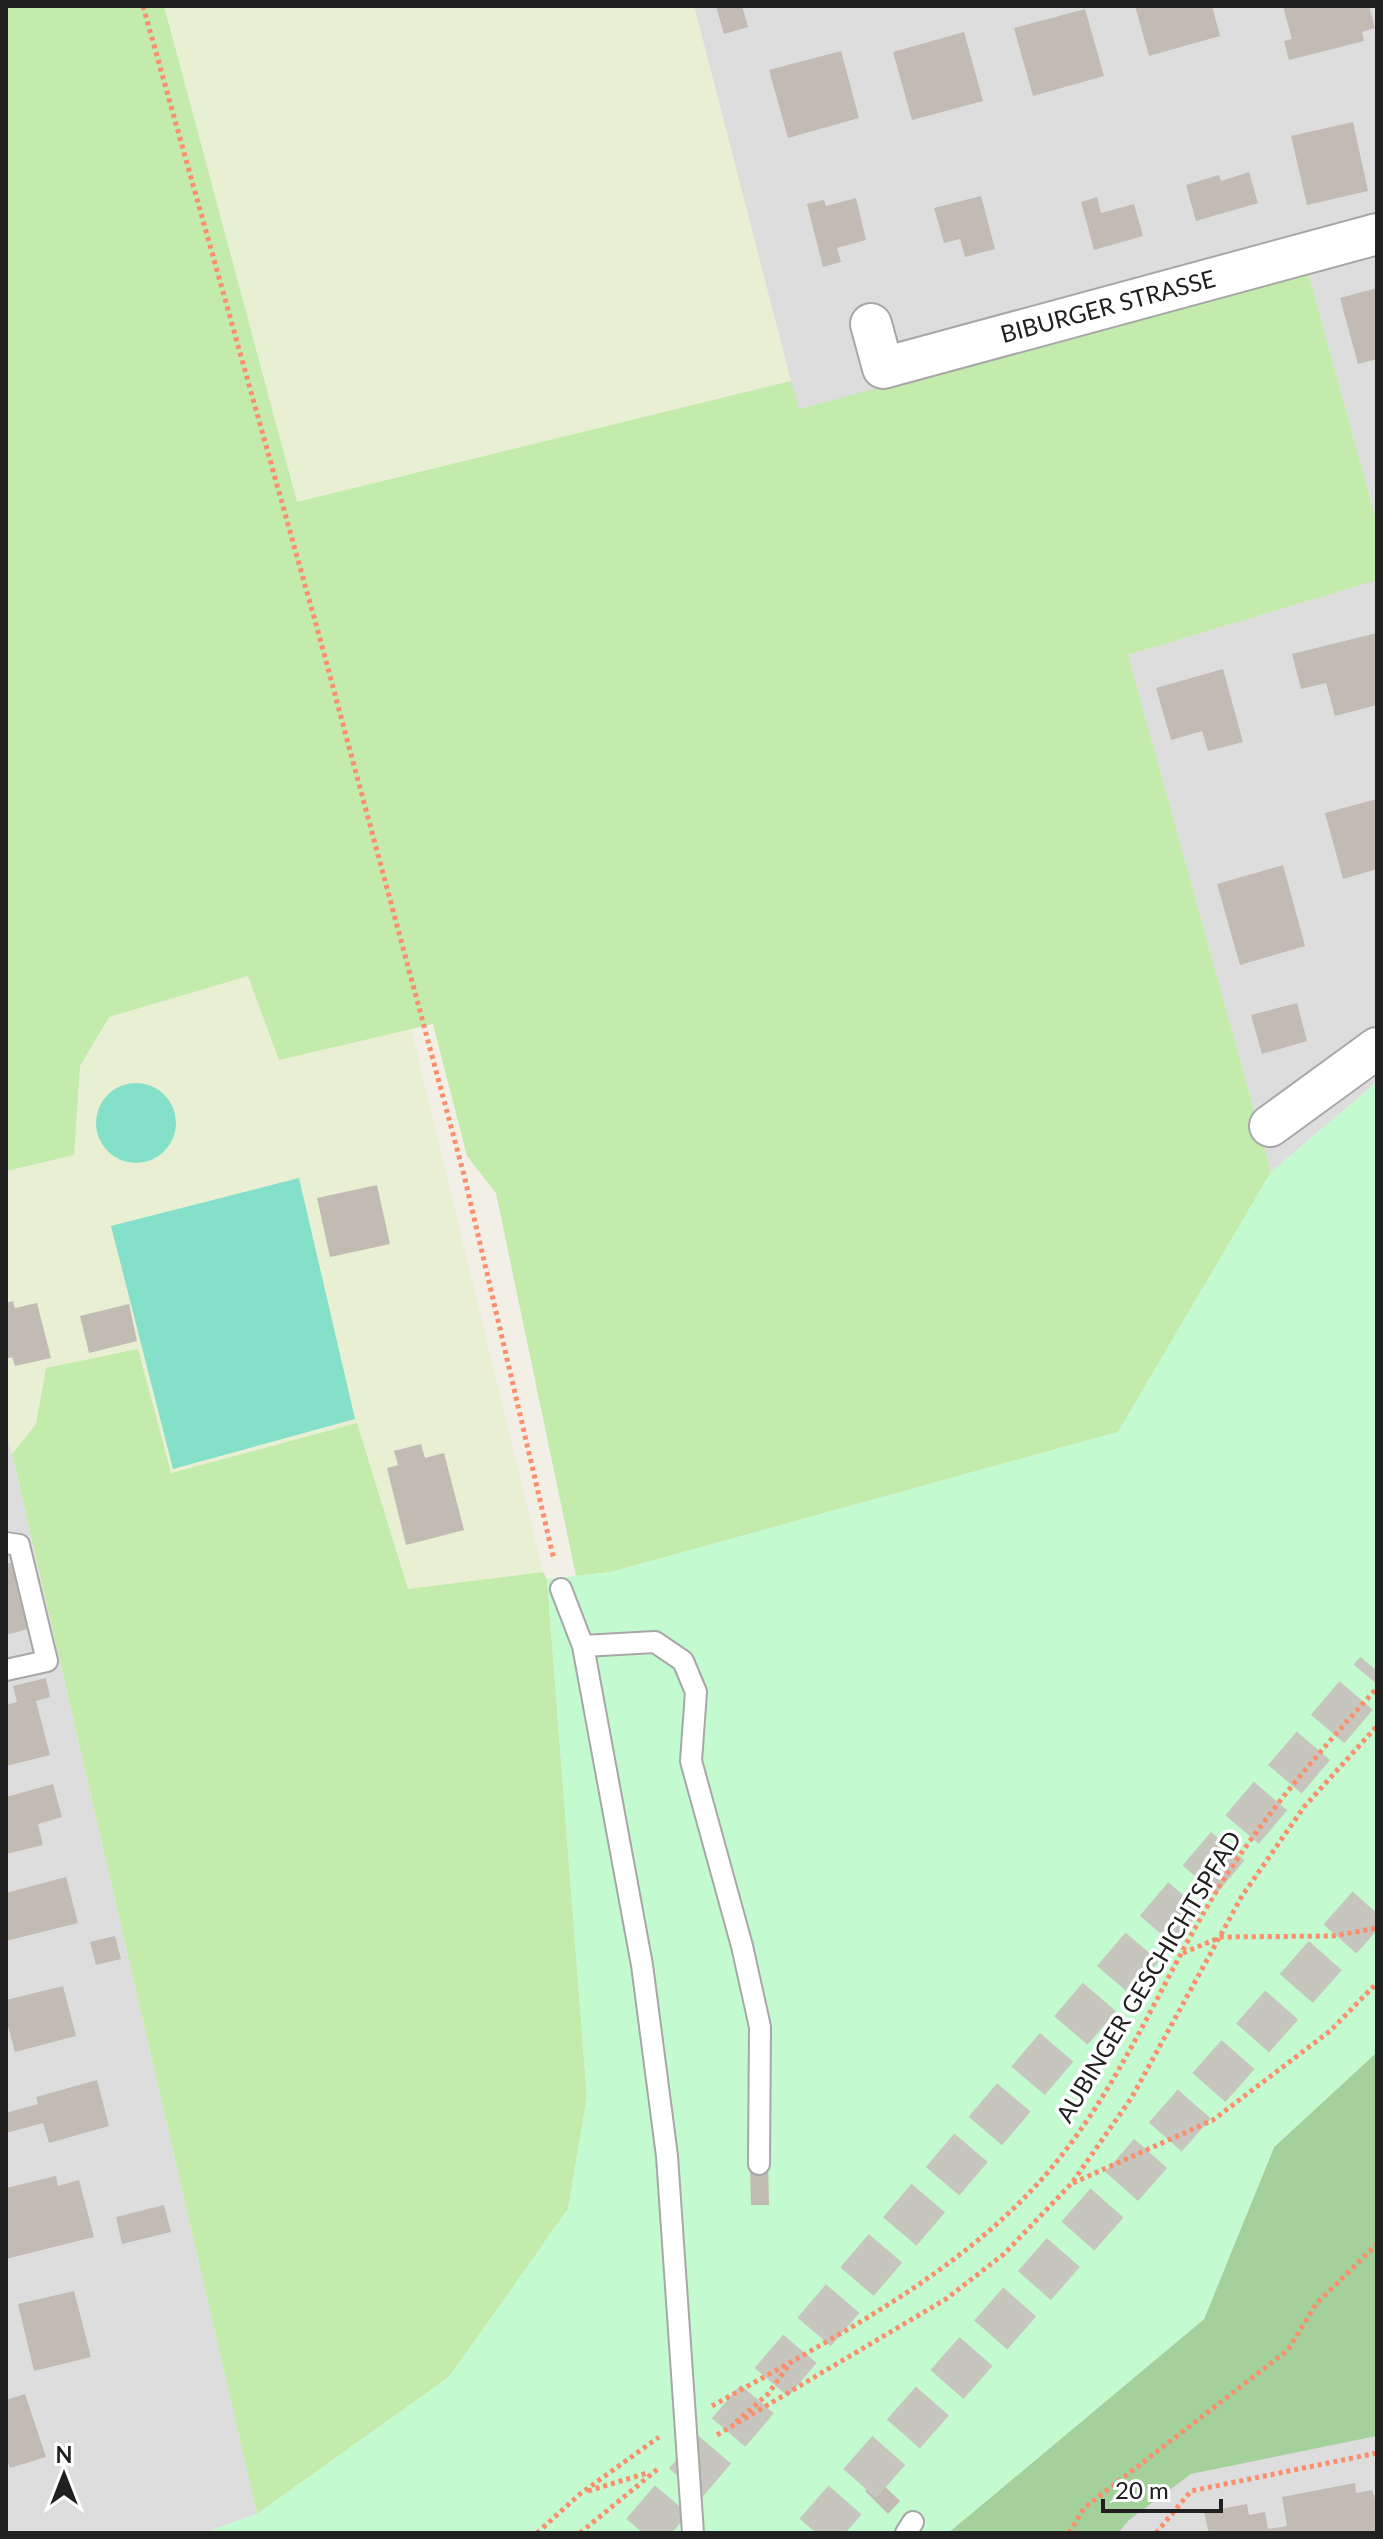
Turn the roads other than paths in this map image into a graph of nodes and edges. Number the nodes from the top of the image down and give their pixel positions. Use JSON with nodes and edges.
{"nodes":[{"id":1,"x":1377,"y":234,"type":"edge"},
{"id":2,"x":871,"y":324,"type":"dead end"},
{"id":3,"x":1377,"y":1048,"type":"edge"},
{"id":4,"x":1270,"y":1126,"type":"dead end"},
{"id":5,"x":6,"y":1543,"type":"edge"},
{"id":6,"x":561,"y":1589,"type":"road end"},
{"id":7,"x":583,"y":1646,"type":"junction"},
{"id":8,"x":6,"y":1670,"type":"edge"},
{"id":9,"x":759,"y":2164,"type":"dead end"},
{"id":10,"x":693,"y":2533,"type":"edge"}],
"edges":[{"from":1,"to":2,"type":"street","name":"BIBURGER STRASSE"},
{"from":3,"to":4,"type":"street"},
{"from":5,"to":8,"type":"lane"},
{"from":6,"to":7,"type":"lane"},
{"from":7,"to":9,"type":"lane"},
{"from":7,"to":10,"type":"lane"}]}
